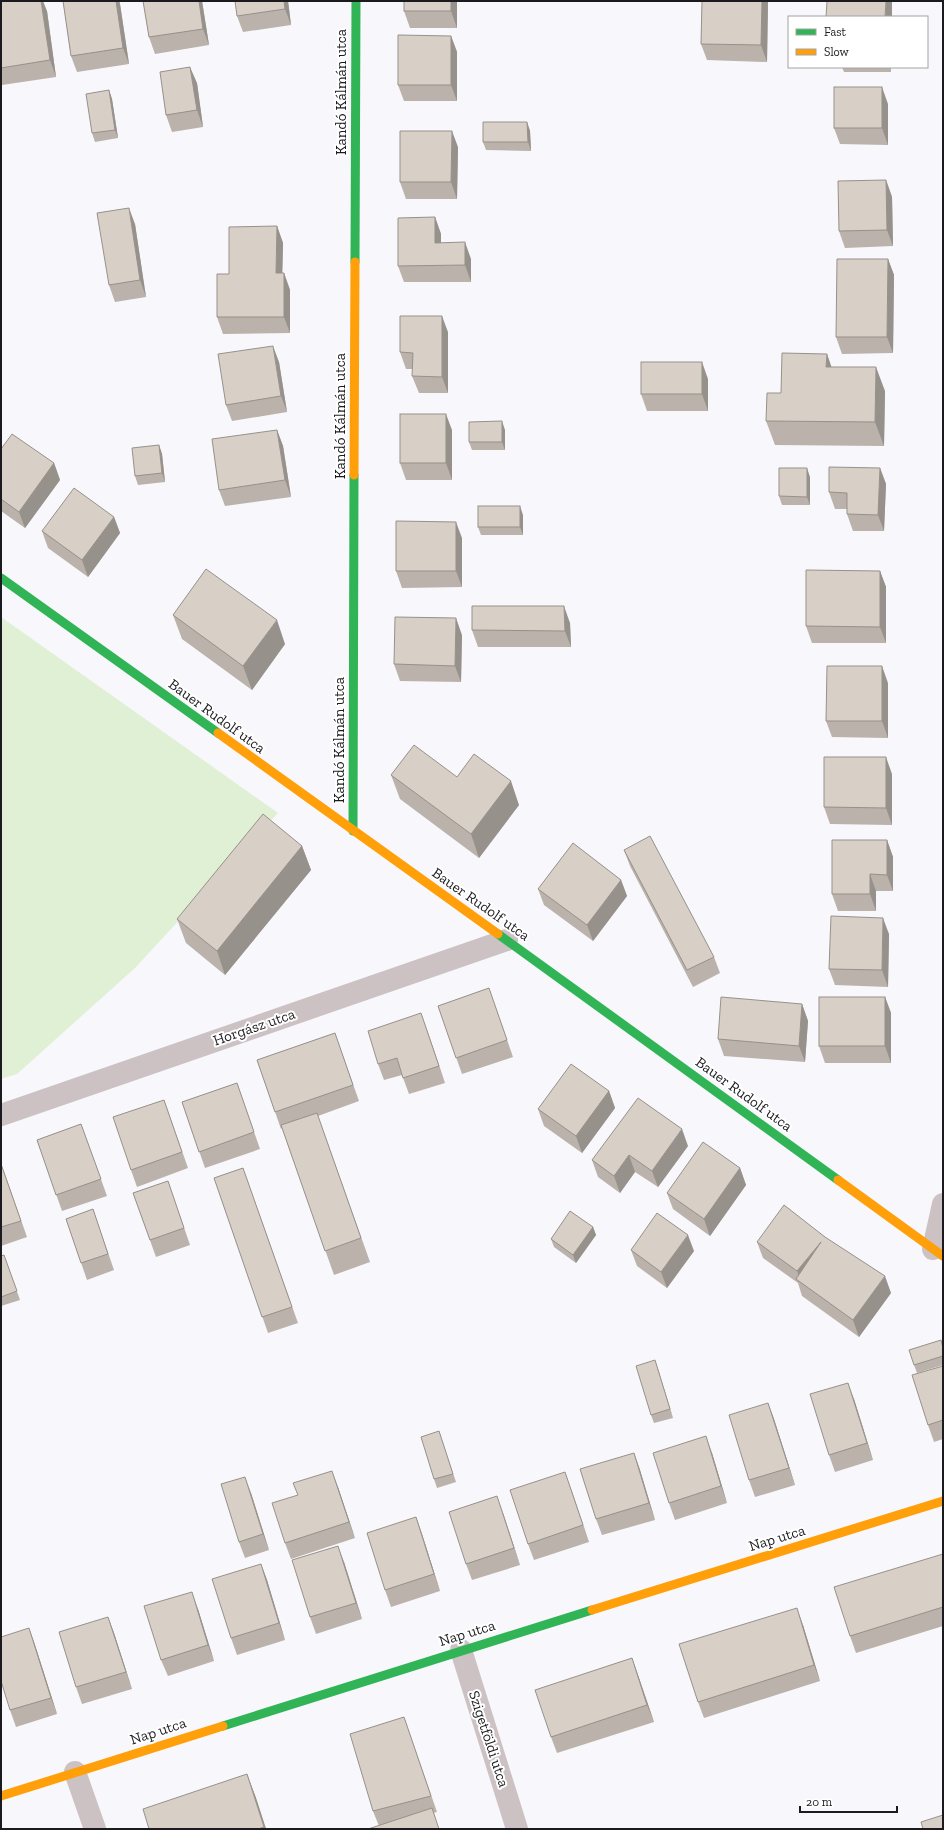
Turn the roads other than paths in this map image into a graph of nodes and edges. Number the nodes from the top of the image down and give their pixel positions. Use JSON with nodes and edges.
{"nodes":[{"id":1,"x":356,"y":1,"type":"edge"},
{"id":2,"x":1,"y":578,"type":"edge"},
{"id":3,"x":353,"y":831,"type":"junction"},
{"id":4,"x":507,"y":940,"type":"junction"},
{"id":5,"x":1,"y":1115,"type":"edge"},
{"id":6,"x":943,"y":1204,"type":"edge"},
{"id":7,"x":938,"y":1253,"type":"edge"},
{"id":8,"x":943,"y":1501,"type":"edge"},
{"id":9,"x":461,"y":1650,"type":"junction"},
{"id":10,"x":75,"y":1772,"type":"junction"},
{"id":11,"x":1,"y":1796,"type":"edge"},
{"id":12,"x":95,"y":1829,"type":"edge"},
{"id":13,"x":518,"y":1829,"type":"edge"}],
"edges":[{"from":1,"to":3,"type":"street","name":"Kandó Kálmán utca"},
{"from":2,"to":3,"type":"street","name":"Bauer Rudolf utca"},
{"from":3,"to":4,"type":"street","name":"Bauer Rudolf utca"},
{"from":4,"to":5,"type":"street","name":"Horgász utca"},
{"from":4,"to":7,"type":"street","name":"Bauer Rudolf utca"},
{"from":6,"to":7,"type":"street"},
{"from":8,"to":9,"type":"street","name":"Nap utca"},
{"from":9,"to":10,"type":"street","name":"Nap utca"},
{"from":9,"to":13,"type":"street","name":"Szigetföldi utca"},
{"from":10,"to":11,"type":"street","name":"Nap utca"},
{"from":10,"to":12,"type":"street"}]}
